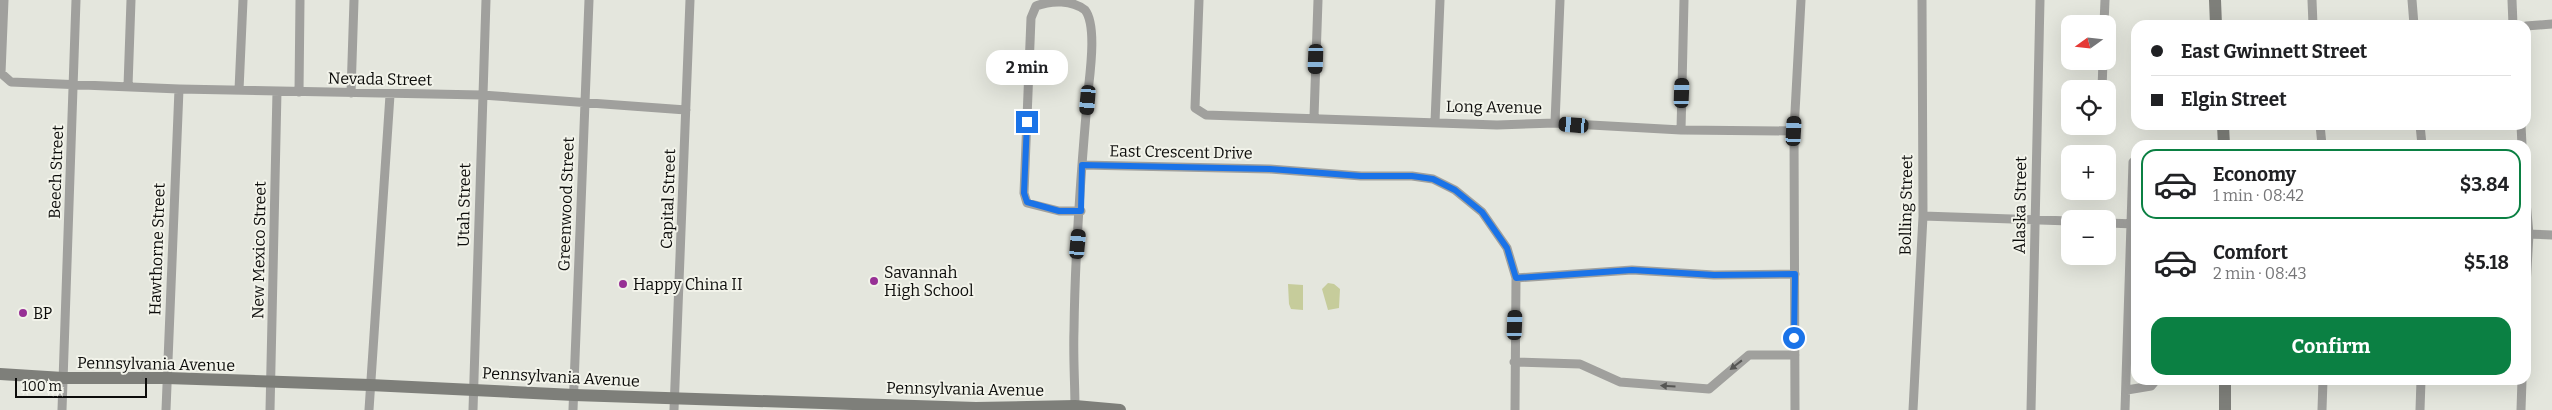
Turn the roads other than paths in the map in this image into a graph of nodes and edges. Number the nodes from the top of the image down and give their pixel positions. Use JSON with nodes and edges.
{"nodes":[{"id":1,"x":4,"y":0,"type":"edge"},
{"id":2,"x":76,"y":0,"type":"edge"},
{"id":3,"x":131,"y":0,"type":"edge"},
{"id":4,"x":243,"y":0,"type":"edge"},
{"id":5,"x":300,"y":0,"type":"edge"},
{"id":6,"x":354,"y":0,"type":"edge"},
{"id":7,"x":486,"y":0,"type":"edge"},
{"id":8,"x":590,"y":0,"type":"edge"},
{"id":9,"x":690,"y":0,"type":"edge"},
{"id":10,"x":1199,"y":0,"type":"edge"},
{"id":11,"x":1318,"y":0,"type":"edge"},
{"id":12,"x":1440,"y":0,"type":"edge"},
{"id":13,"x":1560,"y":0,"type":"edge"},
{"id":14,"x":1684,"y":0,"type":"edge"},
{"id":15,"x":1801,"y":0,"type":"edge"},
{"id":16,"x":1922,"y":0,"type":"edge"},
{"id":17,"x":2040,"y":0,"type":"edge"},
{"id":18,"x":2105,"y":0,"type":"edge"},
{"id":19,"x":2215,"y":0,"type":"edge"},
{"id":20,"x":2312,"y":0,"type":"edge"},
{"id":21,"x":2412,"y":0,"type":"edge"},
{"id":22,"x":2512,"y":0,"type":"edge"},
{"id":23,"x":2104,"y":15,"type":"edge"},
{"id":24,"x":2216,"y":20,"type":"edge"},
{"id":25,"x":2313,"y":20,"type":"edge"},
{"id":26,"x":2414,"y":20,"type":"edge"},
{"id":27,"x":2513,"y":20,"type":"edge"},
{"id":28,"x":2552,"y":24,"type":"edge"},
{"id":29,"x":2531,"y":26,"type":"edge"},
{"id":30,"x":74,"y":85,"type":"junction"},
{"id":31,"x":128,"y":86,"type":"junction"},
{"id":32,"x":179,"y":90,"type":"junction"},
{"id":33,"x":239,"y":90,"type":"junction"},
{"id":34,"x":277,"y":91,"type":"junction"},
{"id":35,"x":299,"y":92,"type":"junction"},
{"id":36,"x":351,"y":93,"type":"junction"},
{"id":37,"x":390,"y":95,"type":"junction"},
{"id":38,"x":482,"y":95,"type":"junction"},
{"id":39,"x":585,"y":102,"type":"junction"},
{"id":40,"x":686,"y":110,"type":"junction"},
{"id":41,"x":1314,"y":117,"type":"junction"},
{"id":42,"x":1435,"y":122,"type":"junction"},
{"id":43,"x":1555,"y":123,"type":"junction"},
{"id":44,"x":1681,"y":130,"type":"junction"},
{"id":45,"x":1794,"y":131,"type":"junction"},
{"id":46,"x":1082,"y":165,"type":"junction"},
{"id":47,"x":1081,"y":211,"type":"junction"},
{"id":48,"x":1923,"y":216,"type":"junction"},
{"id":49,"x":2035,"y":219,"type":"junction"},
{"id":50,"x":2061,"y":220,"type":"edge"},
{"id":51,"x":2116,"y":223,"type":"edge"},
{"id":52,"x":2131,"y":224,"type":"edge"},
{"id":53,"x":2531,"y":234,"type":"edge"},
{"id":54,"x":2552,"y":235,"type":"edge"},
{"id":55,"x":1795,"y":274,"type":"junction"},
{"id":56,"x":1516,"y":278,"type":"junction"},
{"id":57,"x":2131,"y":295,"type":"edge"},
{"id":58,"x":1795,"y":355,"type":"junction"},
{"id":59,"x":1514,"y":362,"type":"junction"},
{"id":60,"x":0,"y":374,"type":"edge"},
{"id":61,"x":63,"y":378,"type":"junction"},
{"id":62,"x":167,"y":378,"type":"junction"},
{"id":63,"x":272,"y":383,"type":"junction"},
{"id":64,"x":370,"y":385,"type":"junction"},
{"id":65,"x":2152,"y":385,"type":"edge"},
{"id":66,"x":2225,"y":385,"type":"edge"},
{"id":67,"x":2323,"y":385,"type":"edge"},
{"id":68,"x":2421,"y":385,"type":"edge"},
{"id":69,"x":2522,"y":385,"type":"edge"},
{"id":70,"x":474,"y":389,"type":"junction"},
{"id":71,"x":2127,"y":390,"type":"junction"},
{"id":72,"x":574,"y":395,"type":"junction"},
{"id":73,"x":674,"y":404,"type":"edge"},
{"id":74,"x":773,"y":405,"type":"edge"},
{"id":75,"x":875,"y":407,"type":"edge"},
{"id":76,"x":1075,"y":408,"type":"edge"},
{"id":77,"x":976,"y":409,"type":"edge"},
{"id":78,"x":62,"y":410,"type":"edge"},
{"id":79,"x":166,"y":410,"type":"edge"},
{"id":80,"x":270,"y":410,"type":"edge"},
{"id":81,"x":369,"y":410,"type":"edge"},
{"id":82,"x":473,"y":410,"type":"edge"},
{"id":83,"x":573,"y":410,"type":"edge"},
{"id":84,"x":1120,"y":410,"type":"edge"},
{"id":85,"x":1515,"y":410,"type":"edge"},
{"id":86,"x":1795,"y":410,"type":"edge"},
{"id":87,"x":1912,"y":410,"type":"edge"},
{"id":88,"x":2031,"y":410,"type":"edge"},
{"id":89,"x":2125,"y":410,"type":"edge"},
{"id":90,"x":2225,"y":410,"type":"edge"},
{"id":91,"x":2322,"y":410,"type":"edge"},
{"id":92,"x":2420,"y":410,"type":"edge"},
{"id":93,"x":2521,"y":410,"type":"edge"}],
"edges":[{"from":1,"to":30,"type":"street"},
{"from":2,"to":30,"type":"street","name":"Beech Street"},
{"from":3,"to":31,"type":"street"},
{"from":4,"to":33,"type":"street"},
{"from":5,"to":35,"type":"street"},
{"from":6,"to":36,"type":"street"},
{"from":7,"to":38,"type":"street","name":"Utah Street"},
{"from":8,"to":39,"type":"street","name":"Greenwood Street"},
{"from":9,"to":40,"type":"street","name":"Capital Street"},
{"from":10,"to":41,"type":"street","name":"Long Avenue"},
{"from":11,"to":41,"type":"street"},
{"from":12,"to":42,"type":"street"},
{"from":13,"to":43,"type":"street"},
{"from":14,"to":44,"type":"street"},
{"from":15,"to":45,"type":"street"},
{"from":16,"to":48,"type":"street","name":"Bolling Street"},
{"from":17,"to":49,"type":"street","name":"Alaska Street"},
{"from":18,"to":23,"type":"street"},
{"from":19,"to":24,"type":"main road"},
{"from":20,"to":25,"type":"street"},
{"from":21,"to":26,"type":"street"},
{"from":22,"to":27,"type":"street"},
{"from":28,"to":29,"type":"street"},
{"from":30,"to":31,"type":"street","name":"Nevada Street"},
{"from":30,"to":61,"type":"street","name":"Beech Street"},
{"from":31,"to":32,"type":"street","name":"Nevada Street"},
{"from":32,"to":33,"type":"street","name":"Nevada Street"},
{"from":32,"to":62,"type":"street","name":"Hawthorne Street"},
{"from":33,"to":34,"type":"street","name":"Nevada Street"},
{"from":34,"to":35,"type":"street","name":"Nevada Street"},
{"from":34,"to":63,"type":"street","name":"New Mexico Street"},
{"from":35,"to":36,"type":"street","name":"Nevada Street"},
{"from":36,"to":37,"type":"street","name":"Nevada Street"},
{"from":37,"to":38,"type":"street","name":"Nevada Street"},
{"from":37,"to":64,"type":"street"},
{"from":38,"to":39,"type":"street","name":"Nevada Street"},
{"from":38,"to":70,"type":"street","name":"Utah Street"},
{"from":39,"to":40,"type":"street","name":"Nevada Street"},
{"from":39,"to":72,"type":"street","name":"Greenwood Street"},
{"from":40,"to":73,"type":"street","name":"Capital Street"},
{"from":41,"to":42,"type":"street","name":"Long Avenue"},
{"from":42,"to":43,"type":"street","name":"Long Avenue"},
{"from":43,"to":44,"type":"street","name":"Long Avenue"},
{"from":44,"to":45,"type":"street","name":"Long Avenue"},
{"from":45,"to":55,"type":"street"},
{"from":46,"to":47,"type":"street"},
{"from":46,"to":47,"type":"street"},
{"from":46,"to":56,"type":"street","name":"East Crescent Drive"},
{"from":47,"to":76,"type":"street"},
{"from":48,"to":49,"type":"street"},
{"from":48,"to":87,"type":"street","name":"Bolling Street"},
{"from":49,"to":50,"type":"street"},
{"from":49,"to":88,"type":"street","name":"Alaska Street"},
{"from":51,"to":52,"type":"street"},
{"from":53,"to":54,"type":"street"},
{"from":55,"to":56,"type":"street"},
{"from":55,"to":58,"type":"street"},
{"from":56,"to":59,"type":"street","name":"East Crescent Drive"},
{"from":57,"to":71,"type":"street"},
{"from":58,"to":59,"type":"street","one_way":true},
{"from":58,"to":86,"type":"street"},
{"from":59,"to":85,"type":"street","name":"East Crescent Drive"},
{"from":60,"to":61,"type":"main road","name":"Pennsylvania Avenue"},
{"from":61,"to":62,"type":"main road","name":"Pennsylvania Avenue"},
{"from":61,"to":78,"type":"street","name":"Beech Street"},
{"from":62,"to":63,"type":"main road","name":"Pennsylvania Avenue"},
{"from":62,"to":79,"type":"street","name":"Hawthorne Street"},
{"from":63,"to":64,"type":"main road","name":"Pennsylvania Avenue"},
{"from":63,"to":80,"type":"street","name":"New Mexico Street"},
{"from":64,"to":70,"type":"main road","name":"Pennsylvania Avenue"},
{"from":64,"to":81,"type":"street"},
{"from":65,"to":71,"type":"street"},
{"from":66,"to":90,"type":"main road"},
{"from":67,"to":91,"type":"street"},
{"from":68,"to":92,"type":"street"},
{"from":69,"to":93,"type":"street"},
{"from":70,"to":72,"type":"main road","name":"Pennsylvania Avenue"},
{"from":70,"to":82,"type":"street","name":"Utah Street"},
{"from":71,"to":89,"type":"street"},
{"from":72,"to":73,"type":"main road","name":"Pennsylvania Avenue"},
{"from":72,"to":83,"type":"street","name":"Greenwood Street"},
{"from":73,"to":74,"type":"main road","name":"Pennsylvania Avenue"},
{"from":74,"to":75,"type":"main road","name":"Pennsylvania Avenue"},
{"from":75,"to":77,"type":"main road","name":"Pennsylvania Avenue"},
{"from":76,"to":77,"type":"main road","name":"Pennsylvania Avenue"},
{"from":76,"to":84,"type":"main road","name":"Pennsylvania Avenue"}]}
